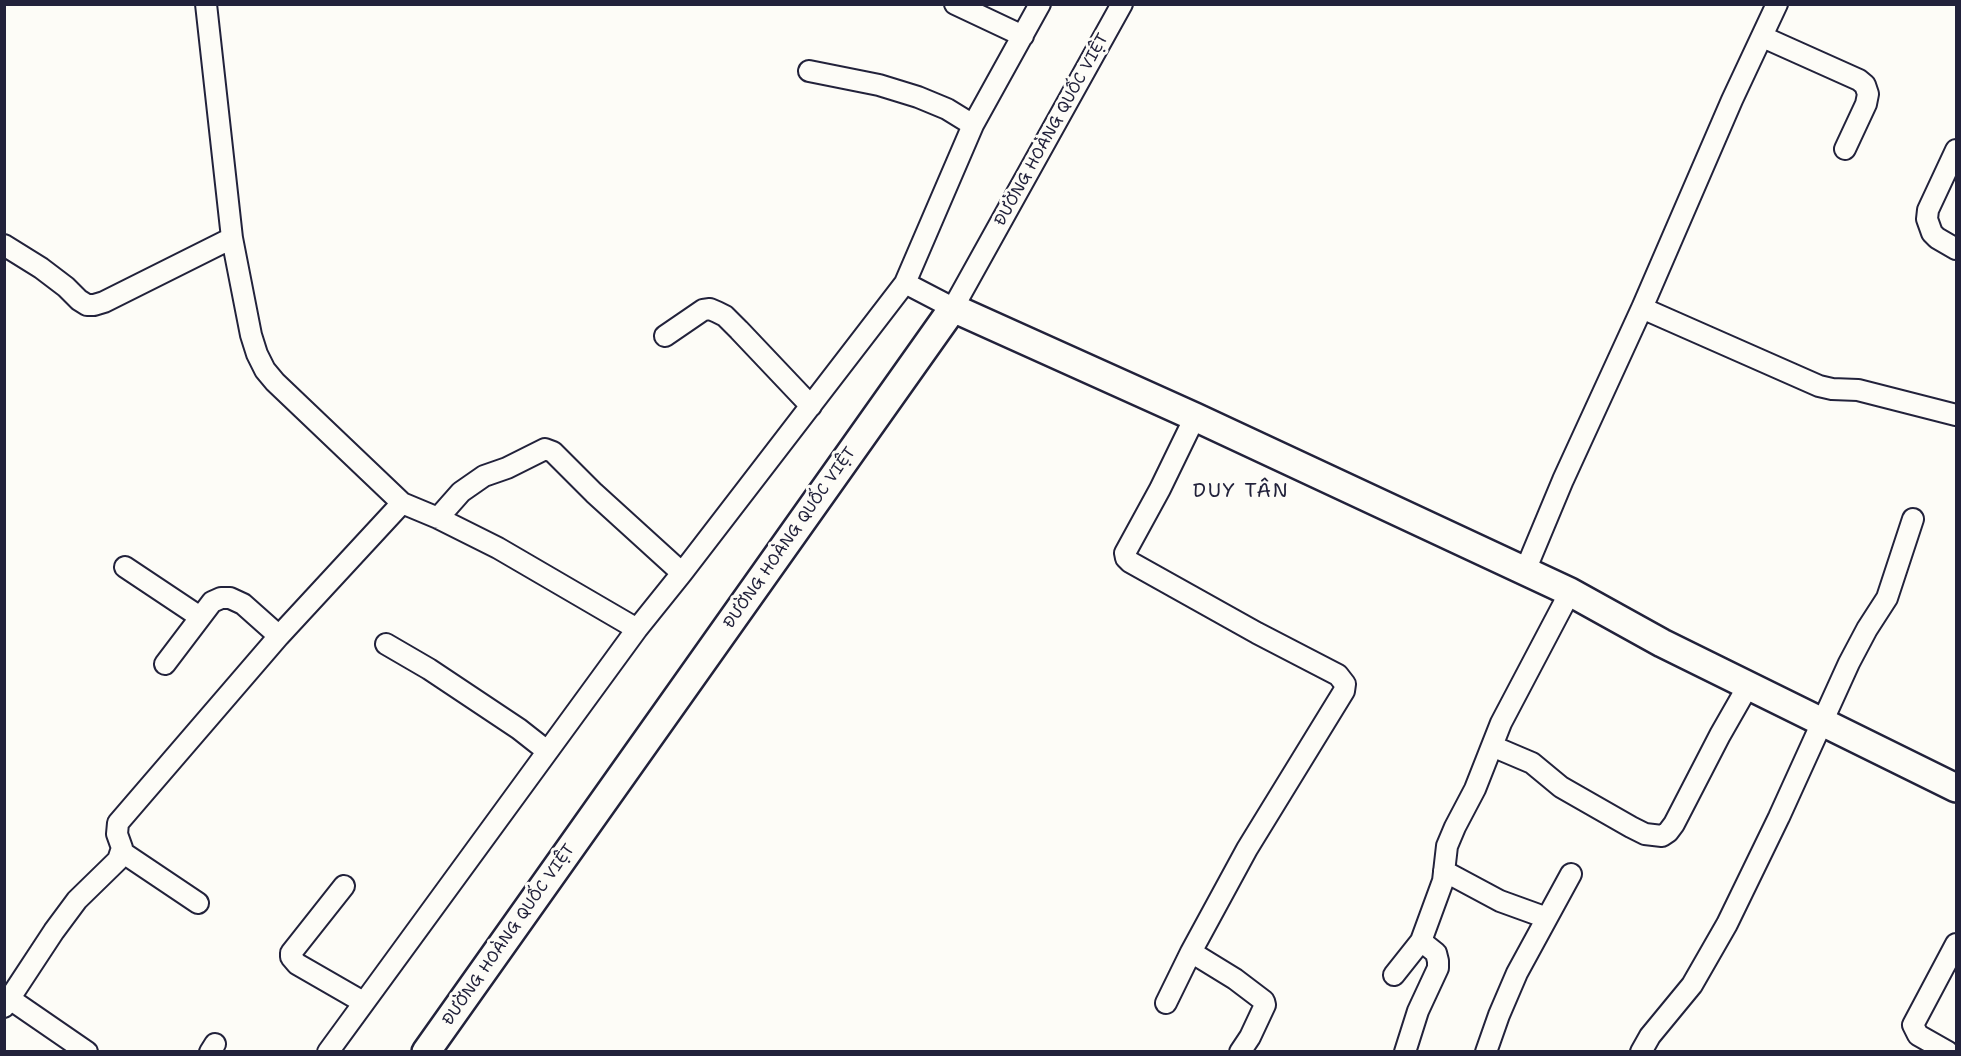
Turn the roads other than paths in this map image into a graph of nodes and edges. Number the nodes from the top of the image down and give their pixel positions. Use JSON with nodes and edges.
{"nodes":[{"id":1,"x":206,"y":4,"type":"edge"},
{"id":2,"x":955,"y":4,"type":"edge"},
{"id":3,"x":1040,"y":4,"type":"edge"},
{"id":4,"x":1122,"y":4,"type":"edge"},
{"id":5,"x":1777,"y":4,"type":"edge"},
{"id":6,"x":1023,"y":36,"type":"junction"},
{"id":7,"x":1762,"y":36,"type":"junction"},
{"id":8,"x":809,"y":71,"type":"dead end"},
{"id":9,"x":974,"y":125,"type":"junction"},
{"id":10,"x":1845,"y":148,"type":"dead end"},
{"id":11,"x":1956,"y":150,"type":"edge"},
{"id":12,"x":232,"y":238,"type":"junction"},
{"id":13,"x":4,"y":245,"type":"edge"},
{"id":14,"x":1956,"y":249,"type":"edge"},
{"id":15,"x":911,"y":286,"type":"junction"},
{"id":16,"x":946,"y":304,"type":"junction"},
{"id":17,"x":1642,"y":308,"type":"junction"},
{"id":18,"x":665,"y":336,"type":"dead end"},
{"id":19,"x":812,"y":406,"type":"junction"},
{"id":20,"x":1956,"y":415,"type":"edge"},
{"id":21,"x":1195,"y":417,"type":"junction"},
{"id":22,"x":402,"y":503,"type":"junction"},
{"id":23,"x":438,"y":518,"type":"junction"},
{"id":24,"x":1913,"y":519,"type":"dead end"},
{"id":25,"x":125,"y":567,"type":"dead end"},
{"id":26,"x":1525,"y":571,"type":"junction"},
{"id":27,"x":682,"y":573,"type":"junction"},
{"id":28,"x":1570,"y":592,"type":"junction"},
{"id":29,"x":201,"y":617,"type":"junction"},
{"id":30,"x":637,"y":629,"type":"junction"},
{"id":31,"x":279,"y":636,"type":"junction"},
{"id":32,"x":386,"y":644,"type":"dead end"},
{"id":33,"x":165,"y":664,"type":"dead end"},
{"id":34,"x":1748,"y":686,"type":"junction"},
{"id":35,"x":1822,"y":721,"type":"junction"},
{"id":36,"x":1492,"y":746,"type":"junction"},
{"id":37,"x":547,"y":751,"type":"junction"},
{"id":38,"x":1956,"y":788,"type":"edge"},
{"id":39,"x":122,"y":852,"type":"junction"},
{"id":40,"x":1444,"y":871,"type":"junction"},
{"id":41,"x":1571,"y":874,"type":"dead end"},
{"id":42,"x":344,"y":885,"type":"dead end"},
{"id":43,"x":198,"y":903,"type":"dead end"},
{"id":44,"x":1546,"y":918,"type":"junction"},
{"id":45,"x":1420,"y":941,"type":"junction"},
{"id":46,"x":1956,"y":944,"type":"edge"},
{"id":47,"x":1191,"y":952,"type":"junction"},
{"id":48,"x":1394,"y":975,"type":"dead end"},
{"id":49,"x":363,"y":1002,"type":"junction"},
{"id":50,"x":7,"y":1003,"type":"edge"},
{"id":51,"x":1166,"y":1003,"type":"dead end"},
{"id":52,"x":87,"y":1052,"type":"edge"},
{"id":53,"x":328,"y":1052,"type":"edge"},
{"id":54,"x":426,"y":1052,"type":"edge"},
{"id":55,"x":1240,"y":1052,"type":"edge"},
{"id":56,"x":1405,"y":1052,"type":"edge"},
{"id":57,"x":1486,"y":1052,"type":"edge"},
{"id":58,"x":1641,"y":1052,"type":"edge"},
{"id":59,"x":1948,"y":1052,"type":"edge"}],
"edges":[{"from":1,"to":12,"type":"street"},
{"from":2,"to":6,"type":"street"},
{"from":3,"to":6,"type":"street"},
{"from":4,"to":16,"type":"street","name":"ĐƯỜNG HOÀNG QUỐC VIỆT"},
{"from":5,"to":7,"type":"street"},
{"from":6,"to":9,"type":"street"},
{"from":7,"to":10,"type":"street"},
{"from":7,"to":17,"type":"street"},
{"from":8,"to":9,"type":"street"},
{"from":9,"to":15,"type":"street"},
{"from":11,"to":14,"type":"street"},
{"from":12,"to":13,"type":"street"},
{"from":12,"to":22,"type":"street"},
{"from":15,"to":16,"type":"street"},
{"from":15,"to":19,"type":"street"},
{"from":16,"to":21,"type":"street"},
{"from":16,"to":54,"type":"street","name":"ĐƯỜNG HOÀNG QUỐC VIỆT"},
{"from":17,"to":20,"type":"street"},
{"from":17,"to":26,"type":"street"},
{"from":18,"to":19,"type":"street"},
{"from":19,"to":27,"type":"street"},
{"from":21,"to":26,"type":"street"},
{"from":21,"to":47,"type":"street"},
{"from":22,"to":23,"type":"street"},
{"from":22,"to":31,"type":"street"},
{"from":23,"to":27,"type":"street"},
{"from":23,"to":30,"type":"street"},
{"from":24,"to":35,"type":"street"},
{"from":25,"to":29,"type":"street"},
{"from":26,"to":28,"type":"street"},
{"from":27,"to":30,"type":"street"},
{"from":28,"to":34,"type":"street"},
{"from":28,"to":36,"type":"street"},
{"from":29,"to":31,"type":"street"},
{"from":29,"to":33,"type":"street"},
{"from":30,"to":37,"type":"street"},
{"from":31,"to":39,"type":"street"},
{"from":32,"to":37,"type":"street"},
{"from":34,"to":35,"type":"street"},
{"from":34,"to":36,"type":"street"},
{"from":35,"to":38,"type":"street"},
{"from":35,"to":58,"type":"street"},
{"from":36,"to":40,"type":"street"},
{"from":37,"to":49,"type":"street"},
{"from":39,"to":43,"type":"street"},
{"from":39,"to":50,"type":"street"},
{"from":40,"to":44,"type":"street"},
{"from":40,"to":45,"type":"street"},
{"from":41,"to":44,"type":"street"},
{"from":42,"to":49,"type":"street"},
{"from":44,"to":57,"type":"street"},
{"from":45,"to":48,"type":"street"},
{"from":45,"to":56,"type":"street"},
{"from":46,"to":59,"type":"street"},
{"from":47,"to":51,"type":"street"},
{"from":47,"to":55,"type":"street"},
{"from":49,"to":53,"type":"street"},
{"from":50,"to":52,"type":"street"}]}
